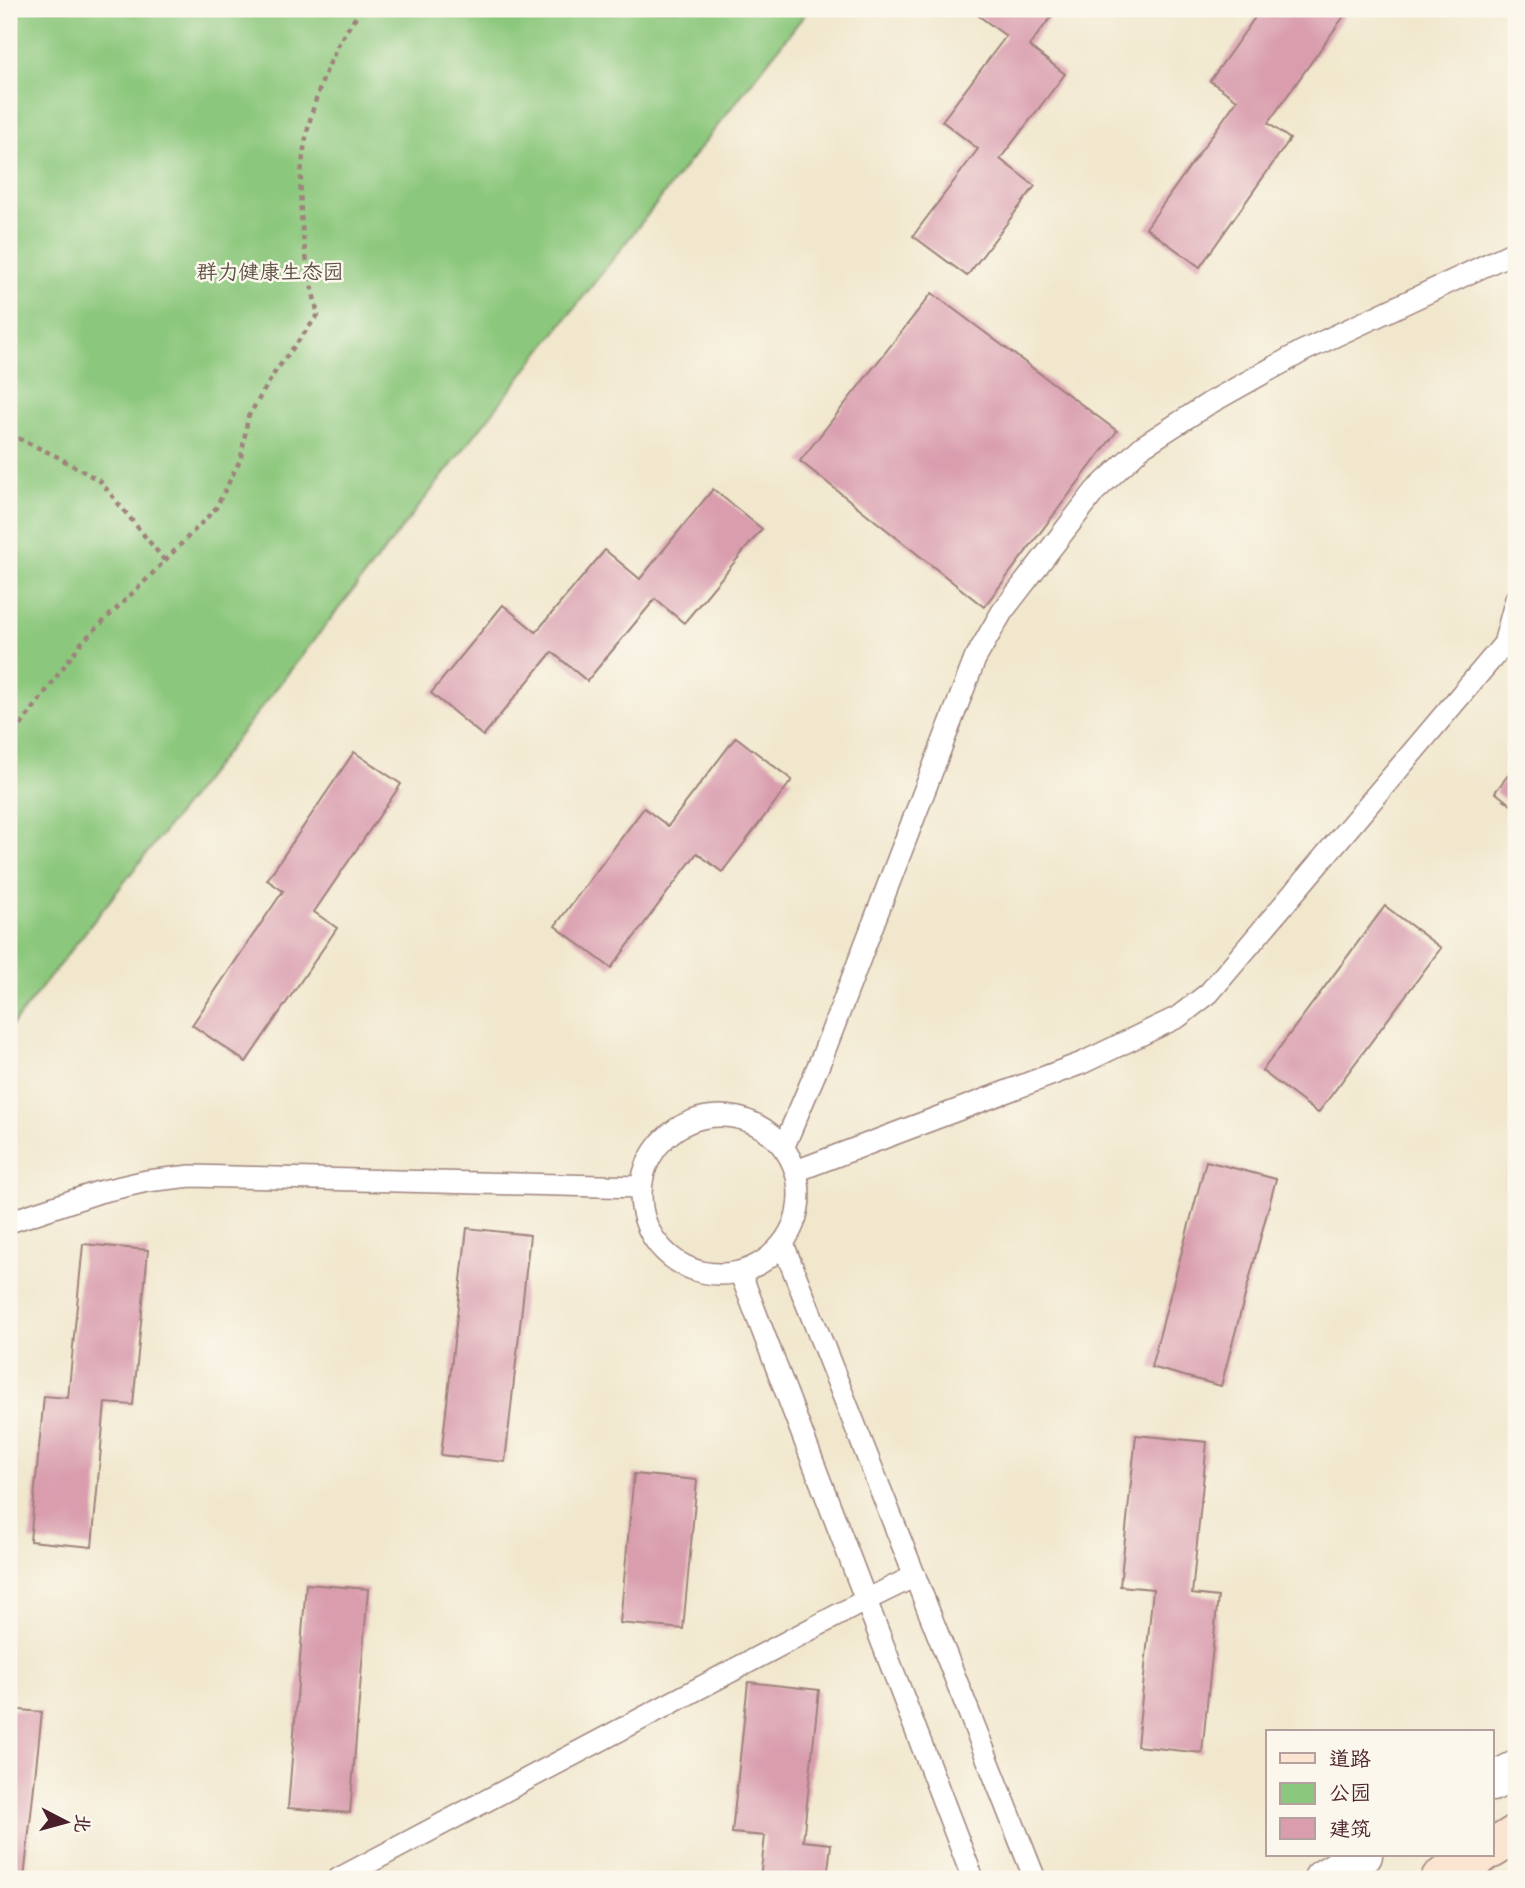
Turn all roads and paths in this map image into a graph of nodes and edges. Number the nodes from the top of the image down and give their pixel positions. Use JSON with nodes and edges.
{"nodes":[{"id":1,"x":361,"y":9,"type":"edge"},
{"id":2,"x":1516,"y":251,"type":"edge"},
{"id":3,"x":9,"y":434,"type":"edge"},
{"id":4,"x":165,"y":561,"type":"junction"},
{"id":5,"x":1516,"y":599,"type":"edge"},
{"id":6,"x":9,"y":742,"type":"edge"},
{"id":7,"x":784,"y":1146,"type":"junction"},
{"id":8,"x":796,"y":1171,"type":"junction"},
{"id":9,"x":641,"y":1186,"type":"junction"},
{"id":10,"x":9,"y":1222,"type":"edge"},
{"id":11,"x":783,"y":1244,"type":"junction"},
{"id":12,"x":740,"y":1272,"type":"junction"},
{"id":13,"x":915,"y":1576,"type":"junction"},
{"id":14,"x":866,"y":1600,"type":"junction"},
{"id":15,"x":1516,"y":1770,"type":"edge"},
{"id":16,"x":1494,"y":1781,"type":"edge"},
{"id":17,"x":1516,"y":1834,"type":"edge"},
{"id":18,"x":1494,"y":1848,"type":"edge"},
{"id":19,"x":1361,"y":1856,"type":"edge"},
{"id":20,"x":1480,"y":1856,"type":"edge"},
{"id":21,"x":338,"y":1879,"type":"edge"},
{"id":22,"x":973,"y":1879,"type":"edge"},
{"id":23,"x":1035,"y":1879,"type":"edge"},
{"id":24,"x":1323,"y":1879,"type":"edge"},
{"id":25,"x":1440,"y":1879,"type":"edge"}],
"edges":[{"from":1,"to":4,"type":"path"},
{"from":2,"to":7,"type":"lane"},
{"from":3,"to":4,"type":"path"},
{"from":4,"to":6,"type":"path"},
{"from":5,"to":8,"type":"lane"},
{"from":7,"to":8,"type":"lane"},
{"from":7,"to":9,"type":"lane"},
{"from":8,"to":11,"type":"lane"},
{"from":9,"to":10,"type":"lane"},
{"from":9,"to":12,"type":"lane"},
{"from":11,"to":12,"type":"lane"},
{"from":11,"to":13,"type":"lane"},
{"from":12,"to":14,"type":"lane"},
{"from":13,"to":14,"type":"lane"},
{"from":13,"to":23,"type":"lane"},
{"from":14,"to":21,"type":"lane"},
{"from":14,"to":22,"type":"lane"},
{"from":15,"to":16,"type":"street"},
{"from":17,"to":18,"type":"main road"},
{"from":19,"to":24,"type":"street"},
{"from":20,"to":25,"type":"main road"}]}
